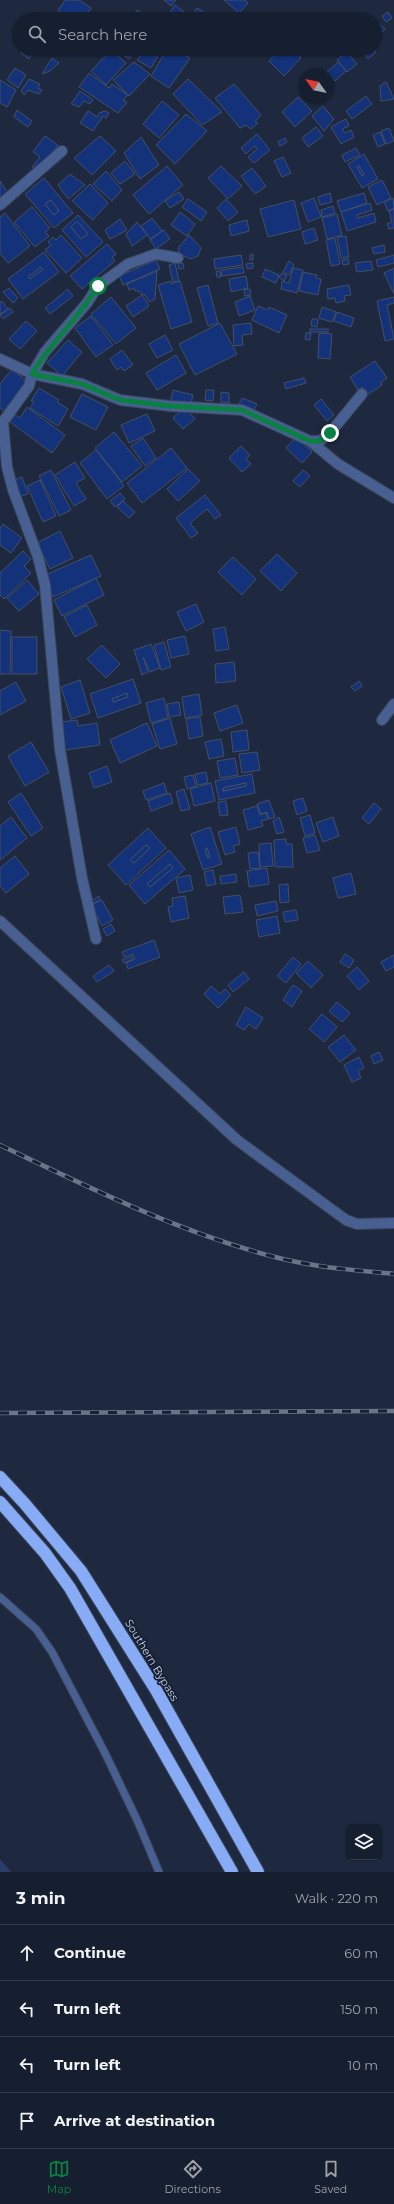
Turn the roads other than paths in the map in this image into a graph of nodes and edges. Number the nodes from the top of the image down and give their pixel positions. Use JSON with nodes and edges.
{"nodes":[{"id":1,"x":62,"y":151,"type":"dead end"},
{"id":2,"x":0,"y":205,"type":"edge"},
{"id":3,"x":178,"y":258,"type":"dead end"},
{"id":4,"x":0,"y":359,"type":"edge"},
{"id":5,"x":32,"y":374,"type":"junction"},
{"id":6,"x":362,"y":394,"type":"dead end"},
{"id":7,"x":1,"y":424,"type":"edge"},
{"id":8,"x":310,"y":441,"type":"junction"},
{"id":9,"x":394,"y":498,"type":"edge"},
{"id":10,"x":394,"y":704,"type":"edge"},
{"id":11,"x":382,"y":720,"type":"dead end"},
{"id":12,"x":0,"y":921,"type":"edge"},
{"id":13,"x":96,"y":939,"type":"dead end"},
{"id":14,"x":394,"y":1224,"type":"edge"},
{"id":15,"x":0,"y":1477,"type":"edge"},
{"id":16,"x":0,"y":1502,"type":"edge"},
{"id":17,"x":0,"y":1597,"type":"edge"},
{"id":18,"x":159,"y":1872,"type":"edge"},
{"id":19,"x":232,"y":1872,"type":"edge"},
{"id":20,"x":258,"y":1872,"type":"edge"}],
"edges":[{"from":1,"to":2,"type":"street"},
{"from":3,"to":5,"type":"street"},
{"from":4,"to":5,"type":"street"},
{"from":5,"to":7,"type":"street"},
{"from":5,"to":8,"type":"street"},
{"from":6,"to":8,"type":"street"},
{"from":7,"to":13,"type":"street"},
{"from":8,"to":9,"type":"street"},
{"from":10,"to":11,"type":"street"},
{"from":12,"to":14,"type":"street"},
{"from":15,"to":20,"type":"highway","name":"Southern Bypass"},
{"from":16,"to":19,"type":"highway"},
{"from":17,"to":18,"type":"lane"}]}
